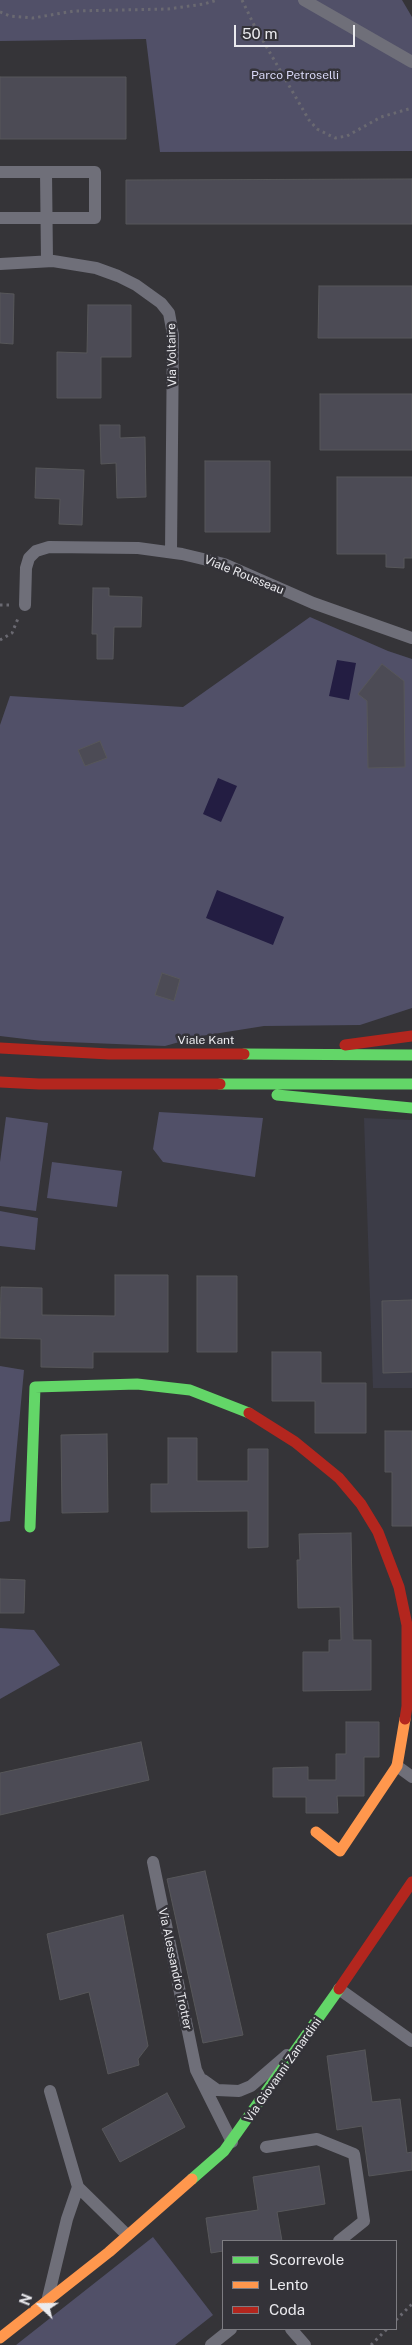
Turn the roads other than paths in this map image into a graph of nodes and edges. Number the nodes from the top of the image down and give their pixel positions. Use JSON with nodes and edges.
{"nodes":[{"id":1,"x":304,"y":0,"type":"edge"},
{"id":2,"x":412,"y":62,"type":"edge"},
{"id":3,"x":0,"y":172,"type":"edge"},
{"id":4,"x":46,"y":172,"type":"junction"},
{"id":5,"x":0,"y":218,"type":"edge"},
{"id":6,"x":47,"y":218,"type":"junction"},
{"id":7,"x":48,"y":261,"type":"junction"},
{"id":8,"x":0,"y":264,"type":"edge"},
{"id":9,"x":171,"y":552,"type":"junction"},
{"id":10,"x":25,"y":605,"type":"road end"},
{"id":11,"x":412,"y":638,"type":"edge"},
{"id":12,"x":412,"y":1036,"type":"edge"},
{"id":13,"x":0,"y":1048,"type":"edge"},
{"id":14,"x":299,"y":1054,"type":"junction"},
{"id":15,"x":412,"y":1054,"type":"edge"},
{"id":16,"x":0,"y":1082,"type":"edge"},
{"id":17,"x":412,"y":1084,"type":"edge"},
{"id":18,"x":228,"y":1085,"type":"junction"},
{"id":19,"x":412,"y":1108,"type":"edge"},
{"id":20,"x":30,"y":1527,"type":"dead end"},
{"id":21,"x":397,"y":1766,"type":"junction"},
{"id":22,"x":412,"y":1777,"type":"edge"},
{"id":23,"x":316,"y":1832,"type":"dead end"},
{"id":24,"x":153,"y":1862,"type":"dead end"},
{"id":25,"x":412,"y":1882,"type":"edge"},
{"id":26,"x":339,"y":1989,"type":"junction"},
{"id":27,"x":306,"y":2038,"type":"junction"},
{"id":28,"x":412,"y":2040,"type":"edge"},
{"id":29,"x":198,"y":2075,"type":"junction"},
{"id":30,"x":50,"y":2090,"type":"dead end"},
{"id":31,"x":232,"y":2142,"type":"junction"},
{"id":32,"x":266,"y":2147,"type":"dead end"},
{"id":33,"x":78,"y":2187,"type":"junction"},
{"id":34,"x":127,"y":2235,"type":"junction"},
{"id":35,"x":340,"y":2240,"type":"edge"},
{"id":36,"x":47,"y":2302,"type":"junction"},
{"id":37,"x":230,"y":2330,"type":"edge"},
{"id":38,"x":292,"y":2330,"type":"edge"},
{"id":39,"x":0,"y":2338,"type":"edge"},
{"id":40,"x":211,"y":2345,"type":"edge"},
{"id":41,"x":305,"y":2345,"type":"edge"}],
"edges":[{"from":1,"to":2,"type":"street"},
{"from":3,"to":4,"type":"street"},
{"from":4,"to":6,"type":"street"},
{"from":4,"to":6,"type":"street"},
{"from":5,"to":6,"type":"street"},
{"from":6,"to":7,"type":"street"},
{"from":7,"to":8,"type":"street","name":"Via Voltaire"},
{"from":7,"to":9,"type":"street","name":"Via Voltaire"},
{"from":9,"to":10,"type":"street","name":"Viale Rousseau"},
{"from":9,"to":11,"type":"street","name":"Viale Rousseau"},
{"from":12,"to":14,"type":"street"},
{"from":13,"to":14,"type":"street","name":"Viale Kant"},
{"from":14,"to":15,"type":"street","name":"Viale Kant"},
{"from":16,"to":18,"type":"street"},
{"from":17,"to":18,"type":"street"},
{"from":18,"to":19,"type":"street"},
{"from":20,"to":21,"type":"street"},
{"from":21,"to":22,"type":"street"},
{"from":21,"to":23,"type":"street"},
{"from":24,"to":29,"type":"street","name":"Via Alessandro Trotter"},
{"from":25,"to":26,"type":"street","name":"Via Giovanni Zanardini"},
{"from":26,"to":27,"type":"street","name":"Via Giovanni Zanardini"},
{"from":26,"to":28,"type":"street"},
{"from":27,"to":29,"type":"street"},
{"from":27,"to":31,"type":"street","name":"Via Giovanni Zanardini"},
{"from":29,"to":31,"type":"street","name":"Via Alessandro Trotter"},
{"from":30,"to":33,"type":"street"},
{"from":31,"to":34,"type":"street","name":"Via Giovanni Zanardini"},
{"from":32,"to":35,"type":"street"},
{"from":33,"to":34,"type":"street"},
{"from":33,"to":36,"type":"street"},
{"from":34,"to":36,"type":"street","name":"Via Giovanni Zanardini"},
{"from":36,"to":39,"type":"street","name":"Via Giovanni Zanardini"},
{"from":37,"to":40,"type":"street"},
{"from":38,"to":41,"type":"street"}]}
